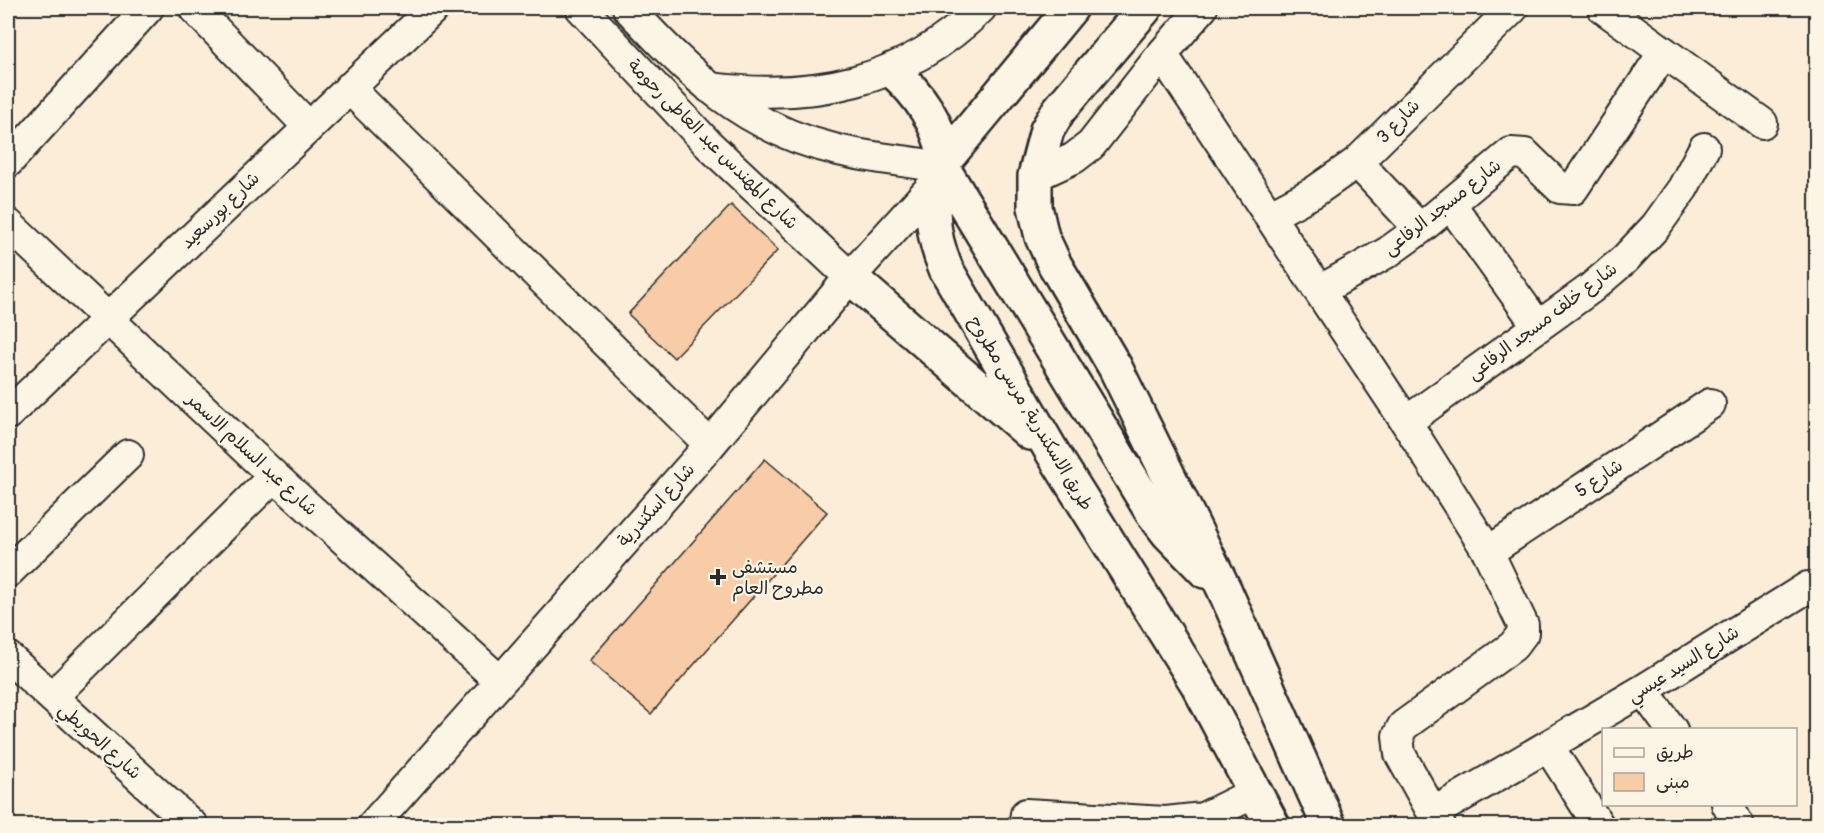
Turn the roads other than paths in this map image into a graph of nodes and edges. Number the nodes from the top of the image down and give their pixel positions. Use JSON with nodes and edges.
{"nodes":[{"id":1,"x":148,"y":8,"type":"edge"},
{"id":2,"x":194,"y":8,"type":"edge"},
{"id":3,"x":434,"y":8,"type":"edge"},
{"id":4,"x":581,"y":8,"type":"edge"},
{"id":5,"x":628,"y":8,"type":"edge"},
{"id":6,"x":1071,"y":8,"type":"edge"},
{"id":7,"x":1145,"y":8,"type":"edge"},
{"id":8,"x":1202,"y":8,"type":"edge"},
{"id":9,"x":1513,"y":8,"type":"edge"},
{"id":10,"x":1603,"y":8,"type":"edge"},
{"id":11,"x":972,"y":11,"type":"edge"},
{"id":12,"x":1664,"y":52,"type":"junction"},
{"id":13,"x":1162,"y":54,"type":"junction"},
{"id":14,"x":892,"y":70,"type":"junction"},
{"id":15,"x":707,"y":87,"type":"junction"},
{"id":16,"x":348,"y":88,"type":"junction"},
{"id":17,"x":1762,"y":123,"type":"dead end"},
{"id":18,"x":308,"y":126,"type":"junction"},
{"id":19,"x":1704,"y":148,"type":"dead end"},
{"id":20,"x":8,"y":162,"type":"edge"},
{"id":21,"x":1357,"y":162,"type":"junction"},
{"id":22,"x":942,"y":169,"type":"junction"},
{"id":23,"x":1035,"y":176,"type":"junction"},
{"id":24,"x":1451,"y":205,"type":"junction"},
{"id":25,"x":1269,"y":216,"type":"junction"},
{"id":26,"x":8,"y":224,"type":"edge"},
{"id":27,"x":1420,"y":229,"type":"junction"},
{"id":28,"x":850,"y":277,"type":"junction"},
{"id":29,"x":1318,"y":291,"type":"junction"},
{"id":30,"x":107,"y":319,"type":"junction"},
{"id":31,"x":1538,"y":326,"type":"junction"},
{"id":32,"x":1710,"y":404,"type":"dead end"},
{"id":33,"x":8,"y":414,"type":"edge"},
{"id":34,"x":1406,"y":422,"type":"junction"},
{"id":35,"x":710,"y":445,"type":"junction"},
{"id":36,"x":1051,"y":450,"type":"junction"},
{"id":37,"x":128,"y":456,"type":"dead end"},
{"id":38,"x":274,"y":476,"type":"junction"},
{"id":39,"x":1488,"y":552,"type":"junction"},
{"id":40,"x":8,"y":572,"type":"edge"},
{"id":41,"x":1808,"y":587,"type":"dead end"},
{"id":42,"x":1224,"y":589,"type":"junction"},
{"id":43,"x":13,"y":674,"type":"edge"},
{"id":44,"x":501,"y":681,"type":"junction"},
{"id":45,"x":1642,"y":690,"type":"junction"},
{"id":46,"x":52,"y":697,"type":"junction"},
{"id":47,"x":1671,"y":728,"type":"edge"},
{"id":48,"x":1548,"y":746,"type":"junction"},
{"id":49,"x":1256,"y":792,"type":"junction"},
{"id":50,"x":1728,"y":806,"type":"edge"},
{"id":51,"x":1437,"y":819,"type":"edge"},
{"id":52,"x":193,"y":825,"type":"edge"},
{"id":53,"x":372,"y":825,"type":"edge"},
{"id":54,"x":1024,"y":825,"type":"edge"},
{"id":55,"x":1273,"y":825,"type":"edge"},
{"id":56,"x":1329,"y":825,"type":"edge"},
{"id":57,"x":1599,"y":825,"type":"edge"},
{"id":58,"x":1739,"y":825,"type":"edge"}],
"edges":[{"from":1,"to":20,"type":"street"},
{"from":2,"to":18,"type":"street"},
{"from":3,"to":16,"type":"street","name":"شارع بورسعيد"},
{"from":4,"to":28,"type":"street","name":"شارع المهندس عبد العاطى رحومة"},
{"from":5,"to":15,"type":"street","name":"شارع المهندس عبد العاطى رحومة"},
{"from":6,"to":22,"type":"main road"},
{"from":7,"to":23,"type":"main road"},
{"from":8,"to":13,"type":"street"},
{"from":9,"to":21,"type":"street","name":"شارع 3"},
{"from":10,"to":12,"type":"street"},
{"from":11,"to":14,"type":"street"},
{"from":12,"to":17,"type":"street"},
{"from":12,"to":24,"type":"street","name":"شارع مسجد الرفاعى"},
{"from":13,"to":23,"type":"street"},
{"from":13,"to":25,"type":"street"},
{"from":14,"to":15,"type":"street"},
{"from":14,"to":22,"type":"main road"},
{"from":15,"to":22,"type":"street","name":"شارع المهندس عبد العاطى رحومة"},
{"from":16,"to":18,"type":"street","name":"شارع بورسعيد"},
{"from":16,"to":35,"type":"street"},
{"from":18,"to":30,"type":"street","name":"شارع بورسعيد"},
{"from":19,"to":31,"type":"street","name":"شارع خلف مسجد الرفاعى"},
{"from":21,"to":25,"type":"street","name":"شارع 3"},
{"from":21,"to":27,"type":"street"},
{"from":22,"to":28,"type":"street","name":"شارع اسكندرية"},
{"from":22,"to":36,"type":"main road","name":"طريق الاسكندرية, مرسى مطروح"},
{"from":22,"to":42,"type":"main road"},
{"from":23,"to":42,"type":"main road"},
{"from":24,"to":27,"type":"street","name":"شارع مسجد الرفاعى"},
{"from":24,"to":31,"type":"street"},
{"from":25,"to":29,"type":"street"},
{"from":26,"to":30,"type":"street","name":"شارع عبد السلام الاسمر"},
{"from":27,"to":29,"type":"street","name":"شارع مسجد الرفاعى"},
{"from":28,"to":35,"type":"street","name":"شارع اسكندرية"},
{"from":28,"to":36,"type":"main road"},
{"from":29,"to":34,"type":"street"},
{"from":30,"to":33,"type":"street","name":"شارع بورسعيد"},
{"from":30,"to":38,"type":"street","name":"شارع عبد السلام الاسمر"},
{"from":31,"to":34,"type":"street","name":"شارع خلف مسجد الرفاعى"},
{"from":32,"to":39,"type":"street","name":"شارع 5"},
{"from":34,"to":39,"type":"street"},
{"from":35,"to":44,"type":"street","name":"شارع اسكندرية"},
{"from":36,"to":49,"type":"main road","name":"طريق الاسكندرية, مرسى مطروح"},
{"from":37,"to":40,"type":"street"},
{"from":38,"to":44,"type":"street","name":"شارع عبد السلام الاسمر"},
{"from":38,"to":46,"type":"street"},
{"from":39,"to":51,"type":"street"},
{"from":41,"to":45,"type":"street","name":"شارع السيد عيسي"},
{"from":42,"to":56,"type":"main road"},
{"from":43,"to":46,"type":"street","name":"شارع الحويطي"},
{"from":44,"to":53,"type":"street","name":"شارع اسكندرية"},
{"from":45,"to":47,"type":"street"},
{"from":45,"to":48,"type":"street","name":"شارع السيد عيسي"},
{"from":46,"to":52,"type":"street","name":"شارع الحويطي"},
{"from":48,"to":51,"type":"street","name":"شارع السيد عيسي"},
{"from":48,"to":57,"type":"street"},
{"from":49,"to":54,"type":"street"},
{"from":49,"to":55,"type":"main road","name":"طريق الاسكندرية, مرسى مطروح"},
{"from":50,"to":58,"type":"street"}]}
